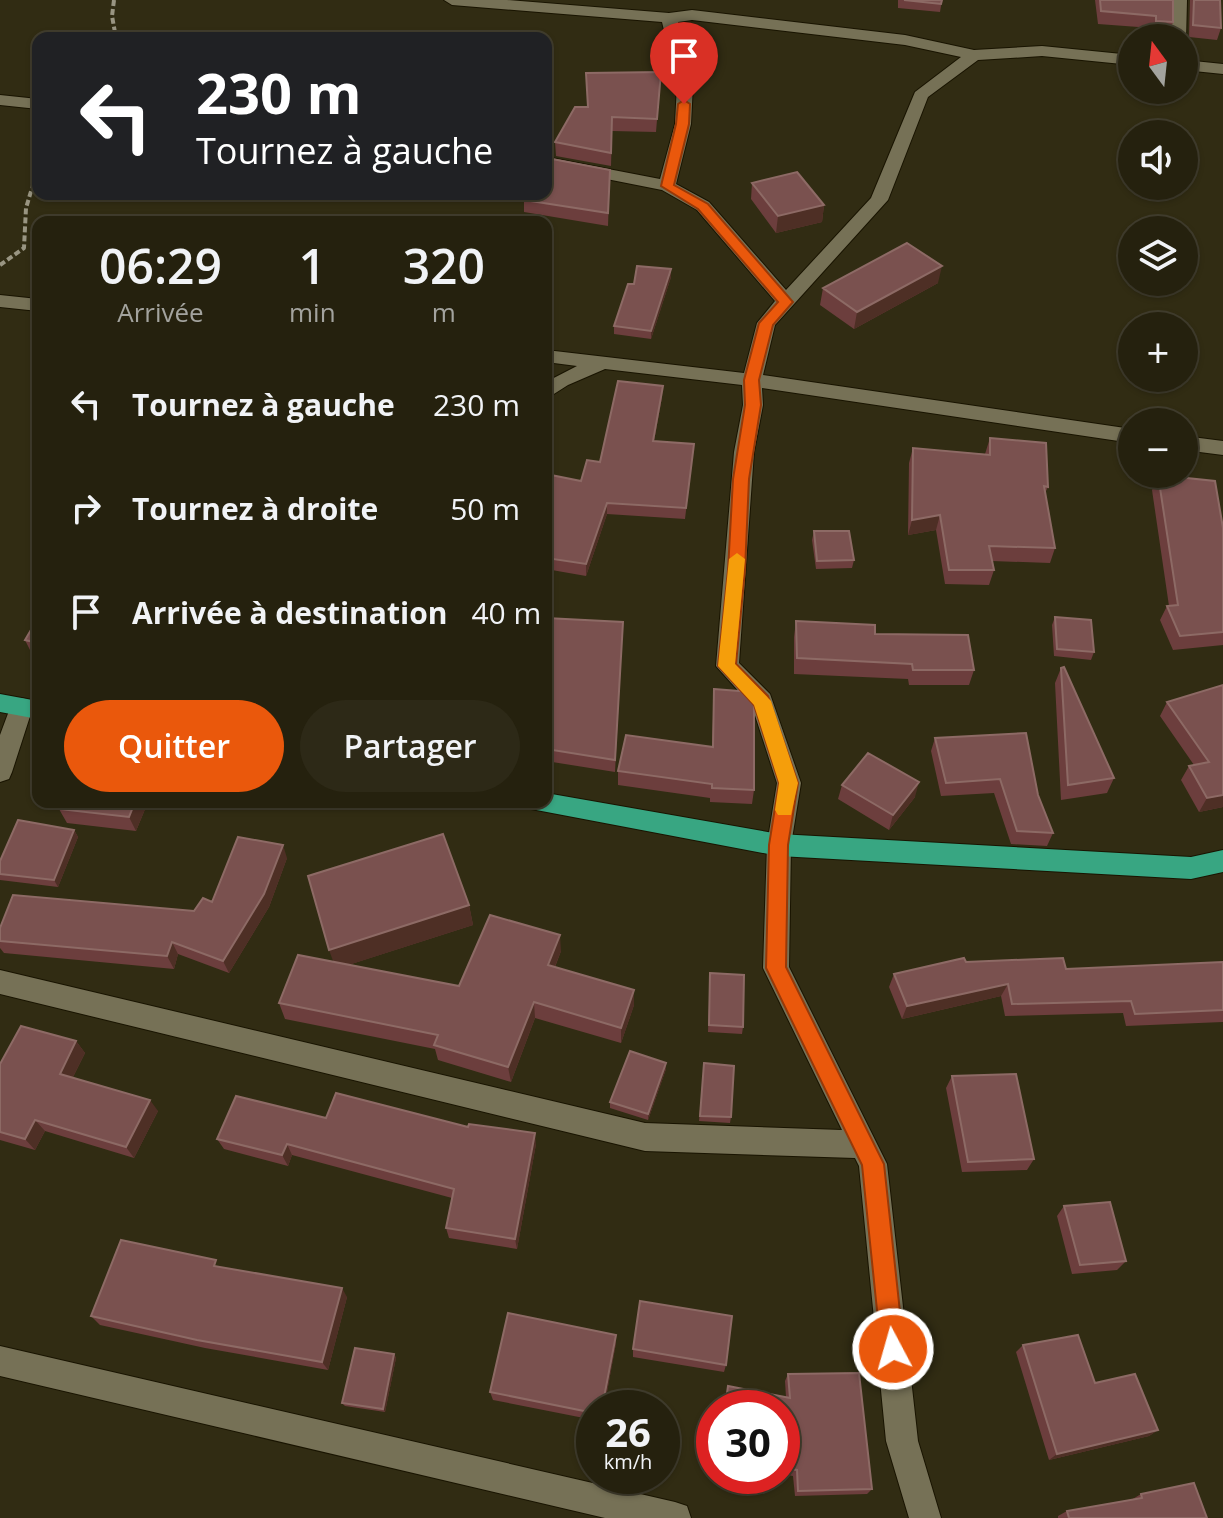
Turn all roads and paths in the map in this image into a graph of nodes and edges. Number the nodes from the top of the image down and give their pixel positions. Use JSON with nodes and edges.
{"nodes":[{"id":1,"x":114,"y":0,"type":"edge"},
{"id":2,"x":452,"y":0,"type":"edge"},
{"id":3,"x":1179,"y":0,"type":"edge"},
{"id":4,"x":669,"y":18,"type":"junction"},
{"id":5,"x":1180,"y":24,"type":"edge"},
{"id":6,"x":115,"y":32,"type":"edge"},
{"id":7,"x":974,"y":55,"type":"junction"},
{"id":8,"x":1118,"y":59,"type":"edge"},
{"id":9,"x":1198,"y":66,"type":"edge"},
{"id":10,"x":1223,"y":69,"type":"edge"},
{"id":11,"x":0,"y":100,"type":"edge"},
{"id":12,"x":32,"y":103,"type":"edge"},
{"id":13,"x":552,"y":163,"type":"edge"},
{"id":14,"x":32,"y":178,"type":"edge"},
{"id":15,"x":667,"y":186,"type":"junction"},
{"id":16,"x":0,"y":265,"type":"edge"},
{"id":17,"x":0,"y":301,"type":"edge"},
{"id":18,"x":786,"y":302,"type":"junction"},
{"id":19,"x":32,"y":304,"type":"edge"},
{"id":20,"x":552,"y":356,"type":"edge"},
{"id":21,"x":606,"y":361,"type":"junction"},
{"id":22,"x":752,"y":380,"type":"junction"},
{"id":23,"x":552,"y":387,"type":"edge"},
{"id":24,"x":1118,"y":434,"type":"edge"},
{"id":25,"x":1198,"y":445,"type":"edge"},
{"id":26,"x":1223,"y":448,"type":"edge"},
{"id":27,"x":20,"y":707,"type":"edge"},
{"id":28,"x":0,"y":772,"type":"edge"},
{"id":29,"x":552,"y":804,"type":"edge"},
{"id":30,"x":779,"y":845,"type":"junction"},
{"id":31,"x":1223,"y":861,"type":"edge"},
{"id":32,"x":0,"y":982,"type":"edge"},
{"id":33,"x":864,"y":1145,"type":"junction"},
{"id":34,"x":0,"y":1361,"type":"edge"},
{"id":35,"x":675,"y":1518,"type":"edge"},
{"id":36,"x":925,"y":1518,"type":"edge"}],
"edges":[{"from":1,"to":6,"type":"path"},
{"from":2,"to":4,"type":"street"},
{"from":3,"to":5,"type":"street"},
{"from":4,"to":7,"type":"street"},
{"from":4,"to":15,"type":"street"},
{"from":7,"to":8,"type":"street"},
{"from":7,"to":18,"type":"street"},
{"from":9,"to":10,"type":"street"},
{"from":11,"to":12,"type":"street"},
{"from":13,"to":15,"type":"street"},
{"from":14,"to":16,"type":"path"},
{"from":15,"to":18,"type":"street"},
{"from":17,"to":19,"type":"street"},
{"from":18,"to":22,"type":"street"},
{"from":20,"to":21,"type":"street"},
{"from":21,"to":22,"type":"street"},
{"from":21,"to":23,"type":"street"},
{"from":22,"to":24,"type":"street"},
{"from":22,"to":30,"type":"street"},
{"from":25,"to":26,"type":"street"},
{"from":27,"to":28,"type":"street"},
{"from":29,"to":30,"type":"main road"},
{"from":30,"to":31,"type":"main road"},
{"from":30,"to":33,"type":"street"},
{"from":32,"to":33,"type":"street"},
{"from":33,"to":36,"type":"street"},
{"from":34,"to":35,"type":"street"}]}
